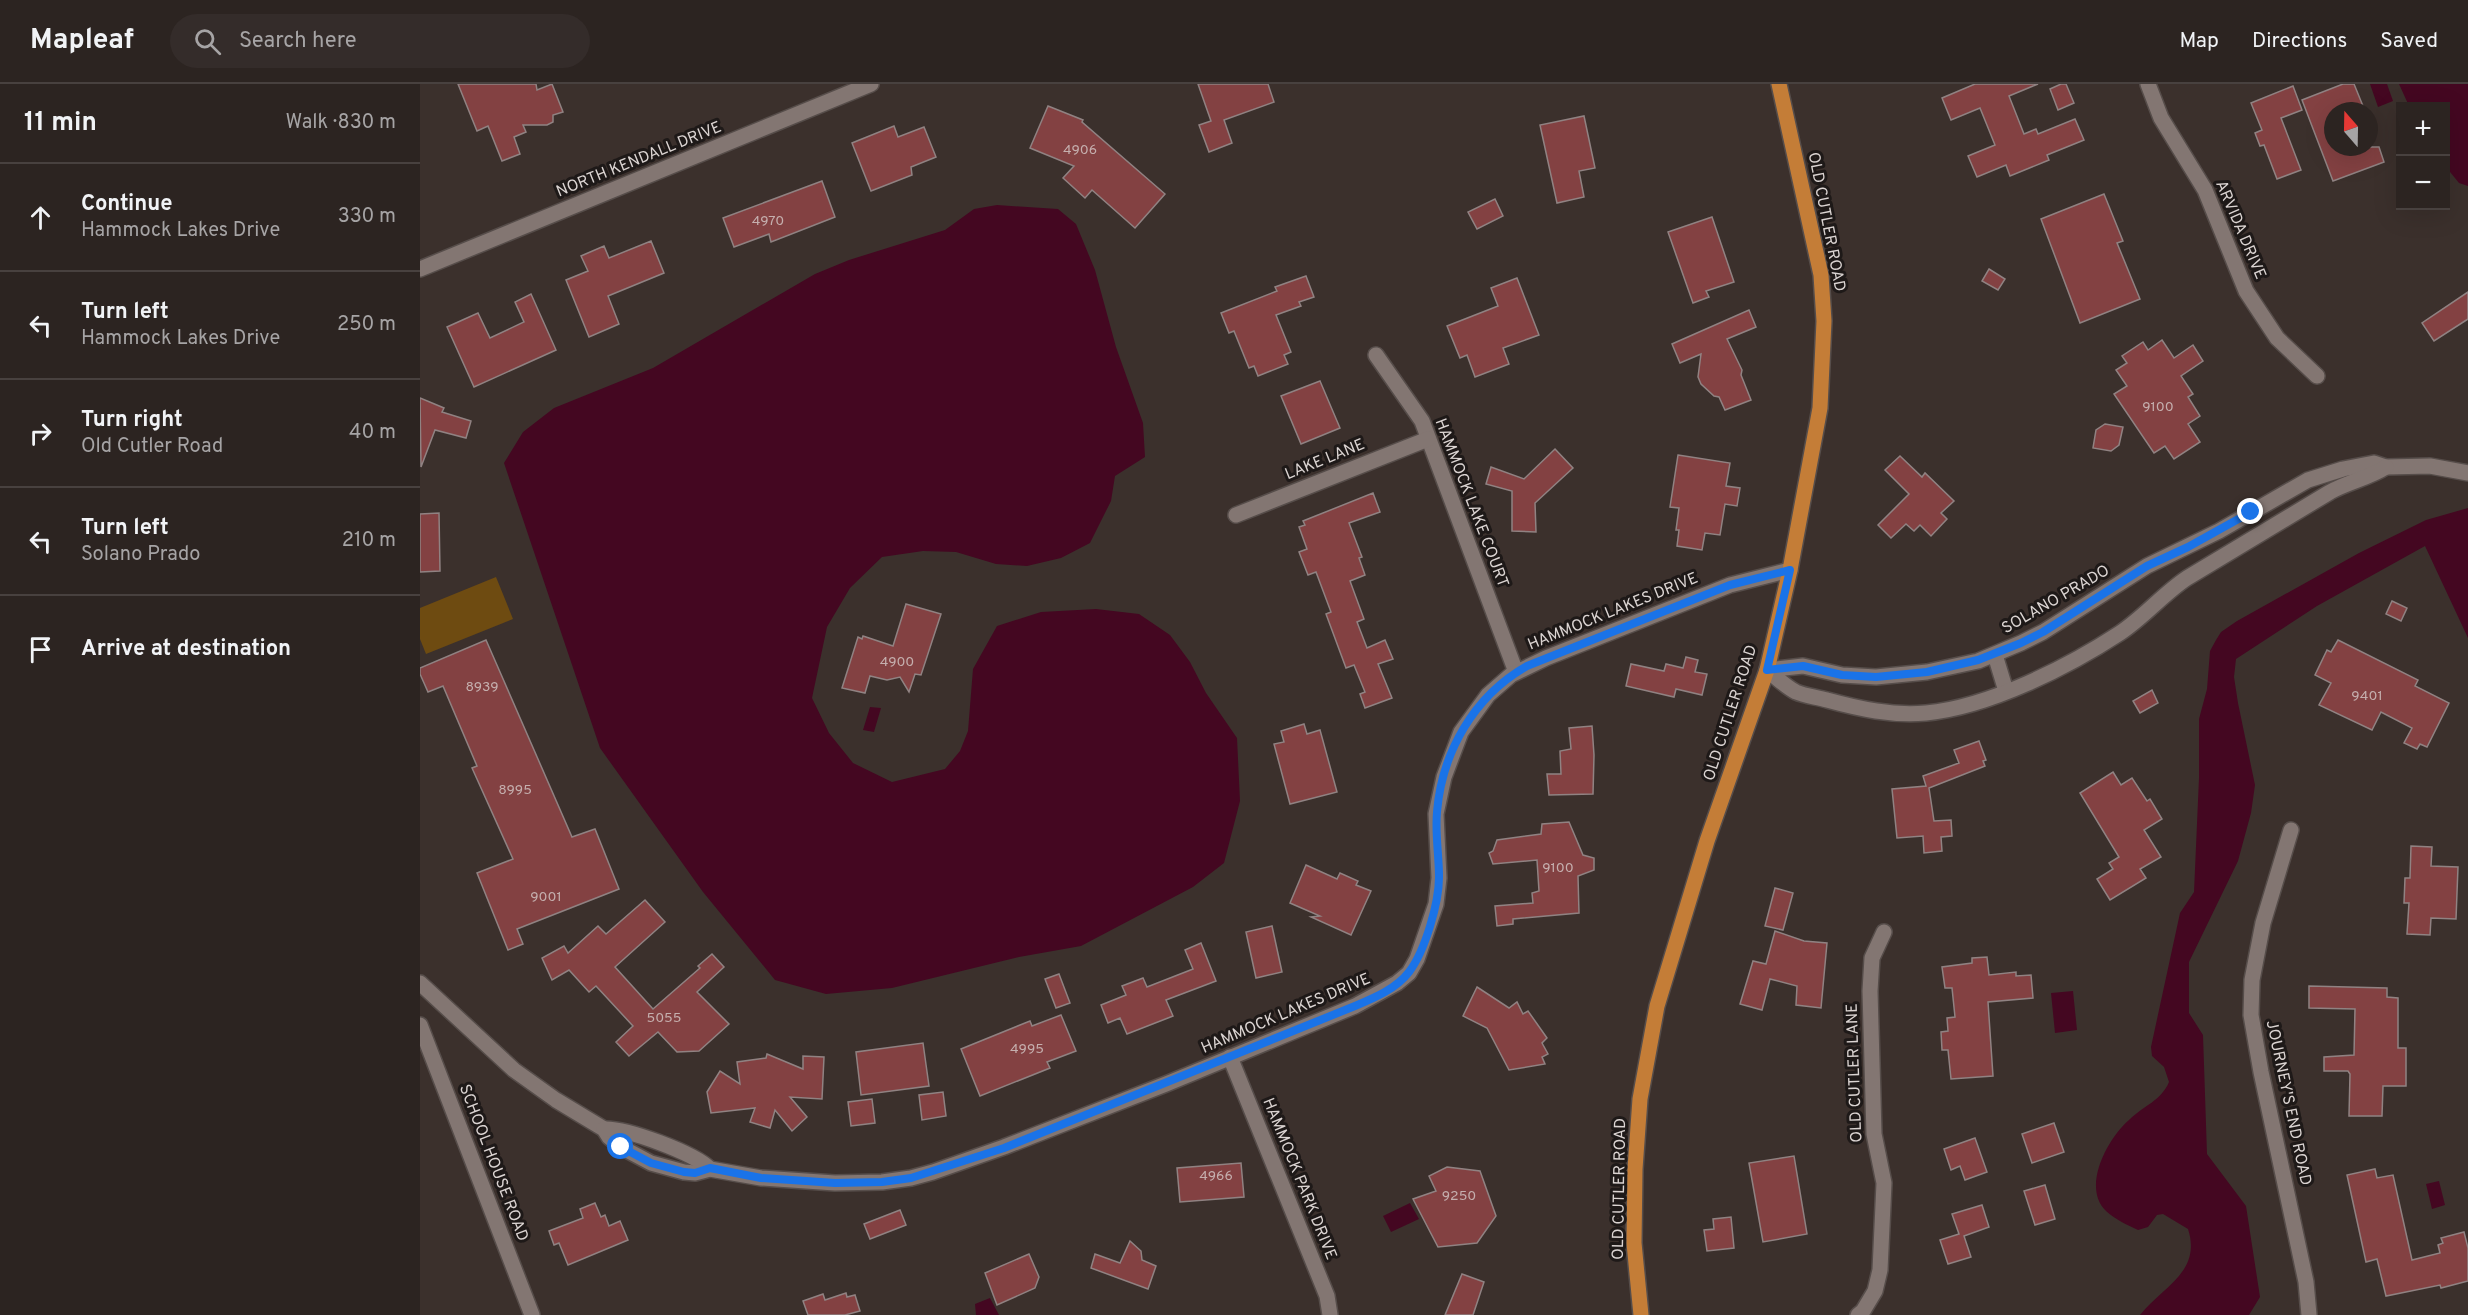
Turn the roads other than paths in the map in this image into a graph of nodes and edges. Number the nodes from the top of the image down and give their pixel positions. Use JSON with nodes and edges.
{"nodes":[{"id":1,"x":871,"y":84,"type":"edge"},
{"id":2,"x":1779,"y":84,"type":"edge"},
{"id":3,"x":2148,"y":84,"type":"edge"},
{"id":4,"x":420,"y":269,"type":"edge"},
{"id":5,"x":1376,"y":355,"type":"dead end"},
{"id":6,"x":2318,"y":376,"type":"dead end"},
{"id":7,"x":1428,"y":439,"type":"junction"},
{"id":8,"x":2386,"y":467,"type":"junction"},
{"id":9,"x":2468,"y":474,"type":"edge"},
{"id":10,"x":2295,"y":486,"type":"junction"},
{"id":11,"x":2306,"y":507,"type":"junction"},
{"id":12,"x":1236,"y":515,"type":"dead end"},
{"id":13,"x":2204,"y":539,"type":"junction"},
{"id":14,"x":2215,"y":561,"type":"junction"},
{"id":15,"x":1790,"y":570,"type":"junction"},
{"id":16,"x":1995,"y":655,"type":"junction"},
{"id":17,"x":1767,"y":670,"type":"junction"},
{"id":18,"x":1516,"y":672,"type":"junction"},
{"id":19,"x":2006,"y":691,"type":"junction"},
{"id":20,"x":2291,"y":830,"type":"dead end"},
{"id":21,"x":1884,"y":932,"type":"dead end"},
{"id":22,"x":420,"y":983,"type":"edge"},
{"id":23,"x":420,"y":1025,"type":"edge"},
{"id":24,"x":1230,"y":1057,"type":"junction"},
{"id":25,"x":604,"y":1129,"type":"junction"},
{"id":26,"x":710,"y":1168,"type":"junction"},
{"id":27,"x":532,"y":1315,"type":"edge"},
{"id":28,"x":1330,"y":1315,"type":"edge"},
{"id":29,"x":1641,"y":1315,"type":"edge"},
{"id":30,"x":1858,"y":1315,"type":"edge"},
{"id":31,"x":2309,"y":1315,"type":"edge"}],
"edges":[{"from":1,"to":4,"type":"street","name":"NORTH KENDALL DRIVE"},
{"from":2,"to":15,"type":"main road","name":"OLD CUTLER ROAD"},
{"from":3,"to":6,"type":"street","name":"ARVIDA DRIVE"},
{"from":5,"to":7,"type":"street","name":"HAMMOCK LAKE COURT"},
{"from":7,"to":12,"type":"street","name":"LAKE LANE"},
{"from":7,"to":18,"type":"street","name":"HAMMOCK LAKE COURT"},
{"from":8,"to":9,"type":"street","name":"SOLANO PRADO"},
{"from":8,"to":10,"type":"street","name":"SOLANO PRADO"},
{"from":8,"to":11,"type":"street","name":"SOLANO PRADO"},
{"from":10,"to":11,"type":"street"},
{"from":10,"to":13,"type":"street","name":"SOLANO PRADO"},
{"from":11,"to":14,"type":"street","name":"SOLANO PRADO"},
{"from":13,"to":14,"type":"street"},
{"from":13,"to":16,"type":"street","name":"SOLANO PRADO"},
{"from":14,"to":19,"type":"street","name":"SOLANO PRADO"},
{"from":15,"to":17,"type":"main road","name":"OLD CUTLER ROAD"},
{"from":15,"to":18,"type":"street","name":"HAMMOCK LAKES DRIVE"},
{"from":16,"to":17,"type":"street","name":"SOLANO PRADO"},
{"from":16,"to":19,"type":"street"},
{"from":17,"to":19,"type":"street","name":"SOLANO PRADO"},
{"from":17,"to":29,"type":"main road","name":"OLD CUTLER ROAD"},
{"from":18,"to":24,"type":"street","name":"HAMMOCK LAKES DRIVE"},
{"from":20,"to":31,"type":"street","name":"JOURNEY'S END ROAD"},
{"from":21,"to":30,"type":"street","name":"OLD CUTLER LANE"},
{"from":22,"to":25,"type":"street","name":"HAMMOCK LAKES DRIVE"},
{"from":23,"to":27,"type":"street","name":"SCHOOL HOUSE ROAD"},
{"from":24,"to":26,"type":"street","name":"HAMMOCK LAKES DRIVE"},
{"from":24,"to":28,"type":"street","name":"HAMMOCK PARK DRIVE"},
{"from":25,"to":26,"type":"street","name":"HAMMOCK LAKES DRIVE"},
{"from":25,"to":26,"type":"street","name":"HAMMOCK LAKES DRIVE"}]}
